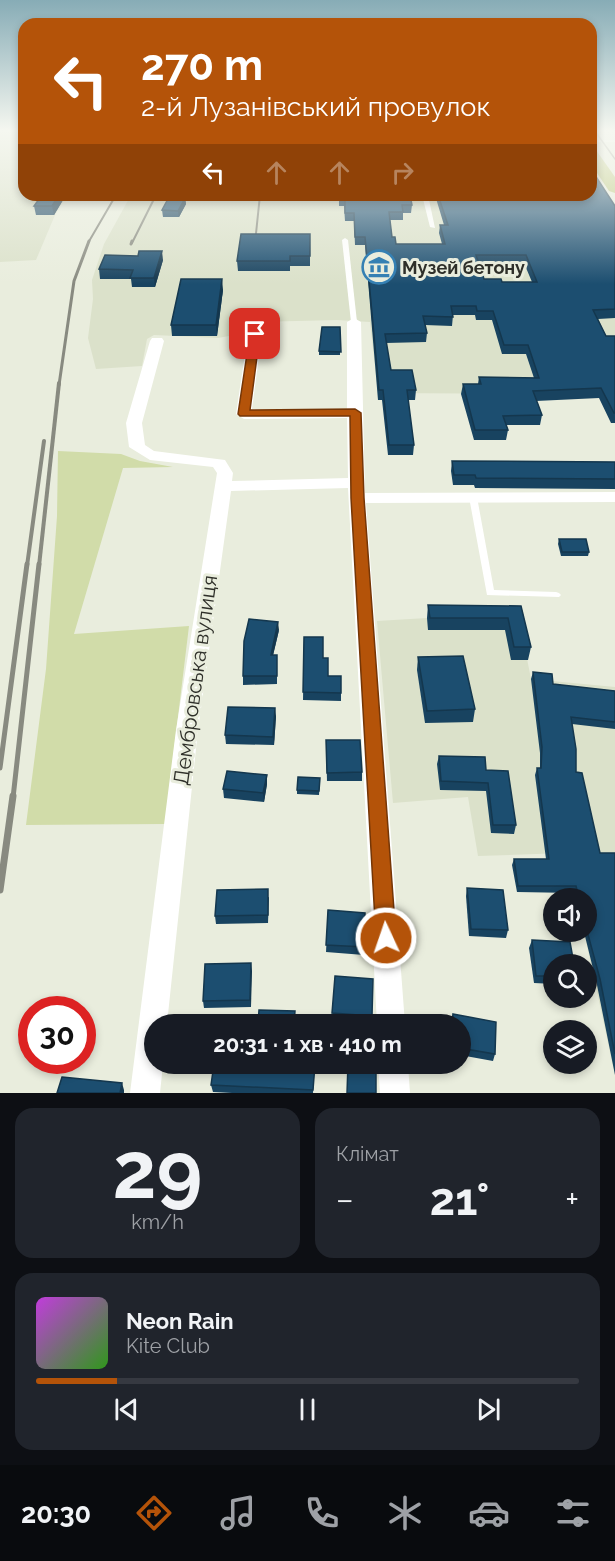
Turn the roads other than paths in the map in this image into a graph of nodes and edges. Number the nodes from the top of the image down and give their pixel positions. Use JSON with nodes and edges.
{"nodes":[{"id":1,"x":426,"y":201,"type":"edge"},
{"id":2,"x":433,"y":227,"type":"dead end"},
{"id":3,"x":345,"y":240,"type":"dead end"},
{"id":4,"x":354,"y":322,"type":"joint"},
{"id":5,"x":255,"y":334,"type":"dead end"},
{"id":6,"x":157,"y":341,"type":"dead end"},
{"id":7,"x":355,"y":413,"type":"junction"},
{"id":8,"x":222,"y":486,"type":"junction"},
{"id":9,"x":357,"y":490,"type":"junction"},
{"id":10,"x":473,"y":497,"type":"junction"},
{"id":11,"x":615,"y":497,"type":"edge"},
{"id":12,"x":556,"y":596,"type":"dead end"},
{"id":13,"x":390,"y":1014,"type":"edge"},
{"id":14,"x":394,"y":1074,"type":"edge"},
{"id":15,"x":145,"y":1093,"type":"edge"},
{"id":16,"x":395,"y":1093,"type":"edge"}],
"edges":[{"from":1,"to":2,"type":"lane"},
{"from":3,"to":4,"type":"lane"},
{"from":4,"to":7,"type":"street"},
{"from":5,"to":7,"type":"street"},
{"from":6,"to":8,"type":"street","name":"Дембровська вулиця"},
{"from":7,"to":9,"type":"street"},
{"from":8,"to":9,"type":"street"},
{"from":8,"to":15,"type":"street","name":"Дембровська вулиця"},
{"from":9,"to":10,"type":"street"},
{"from":9,"to":13,"type":"street"},
{"from":10,"to":11,"type":"street"},
{"from":10,"to":12,"type":"lane"},
{"from":14,"to":16,"type":"street"}]}
